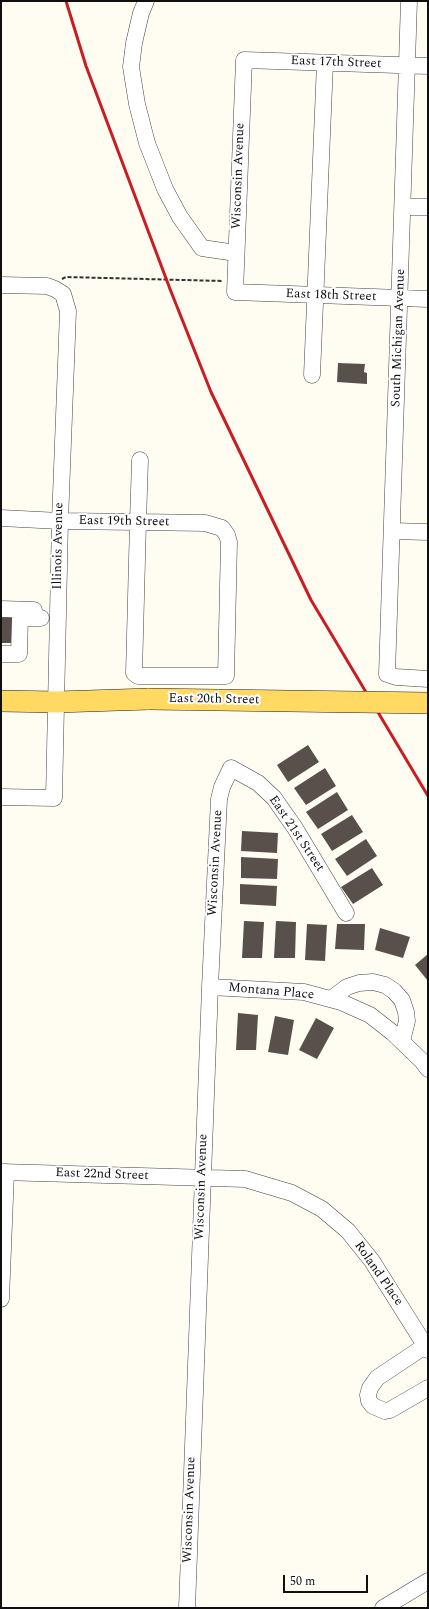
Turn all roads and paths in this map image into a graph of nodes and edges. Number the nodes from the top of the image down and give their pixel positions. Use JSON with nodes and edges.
{"nodes":[{"id":1,"x":146,"y":1,"type":"edge"},
{"id":2,"x":409,"y":1,"type":"edge"},
{"id":3,"x":244,"y":60,"type":"joint"},
{"id":4,"x":325,"y":63,"type":"junction"},
{"id":5,"x":407,"y":65,"type":"junction"},
{"id":6,"x":428,"y":66,"type":"edge"},
{"id":7,"x":403,"y":207,"type":"junction"},
{"id":8,"x":428,"y":207,"type":"edge"},
{"id":9,"x":236,"y":253,"type":"junction"},
{"id":10,"x":1,"y":285,"type":"edge"},
{"id":11,"x":47,"y":286,"type":"junction"},
{"id":12,"x":235,"y":288,"type":"junction"},
{"id":13,"x":315,"y":295,"type":"junction"},
{"id":14,"x":400,"y":298,"type":"junction"},
{"id":15,"x":428,"y":299,"type":"edge"},
{"id":16,"x":312,"y":375,"type":"dead end"},
{"id":17,"x":140,"y":460,"type":"dead end"},
{"id":18,"x":1,"y":518,"type":"edge"},
{"id":19,"x":60,"y":521,"type":"junction"},
{"id":20,"x":138,"y":522,"type":"junction"},
{"id":21,"x":392,"y":531,"type":"junction"},
{"id":22,"x":428,"y":532,"type":"edge"},
{"id":23,"x":1,"y":609,"type":"edge"},
{"id":24,"x":20,"y":614,"type":"junction"},
{"id":25,"x":41,"y":614,"type":"dead end"},
{"id":26,"x":1,"y":654,"type":"edge"},
{"id":27,"x":428,"y":679,"type":"edge"},
{"id":28,"x":1,"y":701,"type":"edge"},
{"id":29,"x":57,"y":702,"type":"junction"},
{"id":30,"x":428,"y":703,"type":"edge"},
{"id":31,"x":232,"y":768,"type":"joint"},
{"id":32,"x":1,"y":797,"type":"edge"},
{"id":33,"x":346,"y":913,"type":"dead end"},
{"id":34,"x":210,"y":987,"type":"junction"},
{"id":35,"x":331,"y":999,"type":"junction"},
{"id":36,"x":402,"y":1042,"type":"junction"},
{"id":37,"x":428,"y":1069,"type":"edge"},
{"id":38,"x":3,"y":1172,"type":"edge"},
{"id":39,"x":203,"y":1178,"type":"junction"},
{"id":40,"x":1,"y":1299,"type":"edge"},
{"id":41,"x":427,"y":1348,"type":"edge"},
{"id":42,"x":428,"y":1388,"type":"edge"},
{"id":43,"x":428,"y":1581,"type":"edge"},
{"id":44,"x":405,"y":1602,"type":"edge"},
{"id":45,"x":187,"y":1608,"type":"edge"},
{"id":46,"x":383,"y":1608,"type":"edge"}],
"edges":[{"from":1,"to":9,"type":"street"},
{"from":2,"to":5,"type":"street","name":"South Michigan Avenue"},
{"from":3,"to":4,"type":"street","name":"East 17th Street"},
{"from":3,"to":9,"type":"street","name":"Wisconsin Avenue"},
{"from":4,"to":5,"type":"street","name":"East 17th Street"},
{"from":4,"to":13,"type":"street"},
{"from":5,"to":6,"type":"street","name":"East 17th Street"},
{"from":5,"to":7,"type":"street","name":"South Michigan Avenue"},
{"from":7,"to":8,"type":"street"},
{"from":7,"to":14,"type":"street","name":"South Michigan Avenue"},
{"from":9,"to":12,"type":"street","name":"Wisconsin Avenue"},
{"from":10,"to":11,"type":"street"},
{"from":11,"to":12,"type":"path"},
{"from":11,"to":19,"type":"street","name":"Illinois Avenue"},
{"from":12,"to":13,"type":"street","name":"East 18th Street"},
{"from":13,"to":14,"type":"street","name":"East 18th Street"},
{"from":13,"to":16,"type":"street"},
{"from":14,"to":15,"type":"street","name":"East 18th Street"},
{"from":14,"to":21,"type":"street","name":"South Michigan Avenue"},
{"from":17,"to":20,"type":"street"},
{"from":18,"to":19,"type":"street","name":"East 19th Street"},
{"from":19,"to":20,"type":"street","name":"East 19th Street"},
{"from":19,"to":29,"type":"street","name":"Illinois Avenue"},
{"from":20,"to":20,"type":"street","name":"East 19th Street"},
{"from":21,"to":22,"type":"street"},
{"from":21,"to":27,"type":"street","name":"South Michigan Avenue"},
{"from":23,"to":24,"type":"street"},
{"from":24,"to":25,"type":"street"},
{"from":24,"to":26,"type":"street"},
{"from":28,"to":29,"type":"main road","name":"East 20th Street"},
{"from":29,"to":30,"type":"main road","name":"East 20th Street","bridge":true},
{"from":29,"to":32,"type":"street","name":"Illinois Avenue"},
{"from":31,"to":33,"type":"street","name":"East 21st Street"},
{"from":31,"to":34,"type":"street","name":"Wisconsin Avenue"},
{"from":34,"to":35,"type":"street","name":"Montana Place"},
{"from":34,"to":39,"type":"street","name":"Wisconsin Avenue"},
{"from":35,"to":36,"type":"street","name":"Montana Place"},
{"from":35,"to":36,"type":"street"},
{"from":36,"to":37,"type":"street","name":"Montana Place"},
{"from":38,"to":39,"type":"street","name":"East 22nd Street"},
{"from":38,"to":40,"type":"street"},
{"from":39,"to":41,"type":"street","name":"Roland Place"},
{"from":39,"to":45,"type":"street","name":"Wisconsin Avenue"},
{"from":41,"to":42,"type":"street"},
{"from":43,"to":44,"type":"street"},
{"from":44,"to":46,"type":"street"}]}
